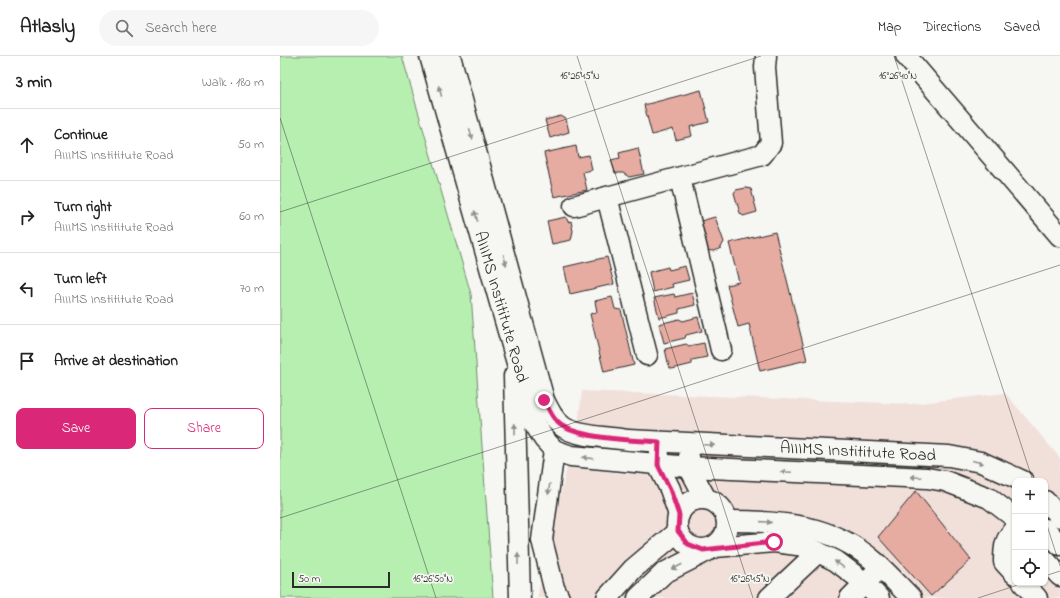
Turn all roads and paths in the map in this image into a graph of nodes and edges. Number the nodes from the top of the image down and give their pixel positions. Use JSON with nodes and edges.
{"nodes":[{"id":1,"x":430,"y":56,"type":"edge"},
{"id":2,"x":450,"y":56,"type":"edge"},
{"id":3,"x":766,"y":56,"type":"edge"},
{"id":4,"x":906,"y":56,"type":"edge"},
{"id":5,"x":680,"y":178,"type":"junction"},
{"id":6,"x":607,"y":197,"type":"junction"},
{"id":7,"x":574,"y":206,"type":"dead end"},
{"id":8,"x":1060,"y":236,"type":"edge"},
{"id":9,"x":513,"y":347,"type":"junction"},
{"id":10,"x":721,"y":350,"type":"dead end"},
{"id":11,"x":647,"y":355,"type":"dead end"},
{"id":12,"x":659,"y":442,"type":"junction"},
{"id":13,"x":689,"y":444,"type":"junction"},
{"id":14,"x":554,"y":450,"type":"junction"},
{"id":15,"x":949,"y":456,"type":"junction"},
{"id":16,"x":658,"y":465,"type":"junction"},
{"id":17,"x":688,"y":468,"type":"junction"},
{"id":18,"x":1016,"y":478,"type":"edge"},
{"id":19,"x":945,"y":481,"type":"junction"},
{"id":20,"x":706,"y":499,"type":"junction"},
{"id":21,"x":1048,"y":504,"type":"edge"},
{"id":22,"x":1012,"y":516,"type":"edge"},
{"id":23,"x":1060,"y":517,"type":"edge"},
{"id":24,"x":727,"y":522,"type":"junction"},
{"id":25,"x":679,"y":523,"type":"junction"},
{"id":26,"x":1012,"y":532,"type":"edge"},
{"id":27,"x":1048,"y":532,"type":"edge"},
{"id":28,"x":1060,"y":545,"type":"edge"},
{"id":29,"x":715,"y":547,"type":"junction"},
{"id":30,"x":818,"y":552,"type":"junction"},
{"id":31,"x":1048,"y":563,"type":"edge"},
{"id":32,"x":881,"y":567,"type":"junction"},
{"id":33,"x":1012,"y":571,"type":"edge"},
{"id":34,"x":1060,"y":576,"type":"edge"},
{"id":35,"x":865,"y":584,"type":"junction"},
{"id":36,"x":1026,"y":586,"type":"edge"},
{"id":37,"x":520,"y":598,"type":"edge"},
{"id":38,"x":560,"y":598,"type":"edge"},
{"id":39,"x":607,"y":598,"type":"edge"},
{"id":40,"x":638,"y":598,"type":"edge"},
{"id":41,"x":769,"y":598,"type":"edge"},
{"id":42,"x":850,"y":598,"type":"edge"},
{"id":43,"x":880,"y":598,"type":"edge"},
{"id":44,"x":911,"y":598,"type":"edge"},
{"id":45,"x":1036,"y":598,"type":"edge"}],
"edges":[{"from":9,"to":1,"type":"street","name":"AIIIMS Instititute Road","one_way":true},
{"from":2,"to":12,"type":"street","name":"AIIIMS Instititute Road","one_way":true},
{"from":3,"to":5,"type":"street"},
{"from":4,"to":8,"type":"street"},
{"from":5,"to":6,"type":"street"},
{"from":5,"to":10,"type":"street"},
{"from":6,"to":7,"type":"street"},
{"from":6,"to":11,"type":"street"},
{"from":9,"to":14,"type":"street","name":"AIIIMS Instititute Road"},
{"from":37,"to":9,"type":"street","one_way":true},
{"from":12,"to":13,"type":"street","name":"AIIIMS Instititute Road"},
{"from":12,"to":16,"type":"street"},
{"from":13,"to":15,"type":"street","name":"AIIIMS Instititute Road","one_way":true},
{"from":13,"to":17,"type":"street"},
{"from":16,"to":14,"type":"street","name":"AIIIMS Instititute Road","one_way":true},
{"from":14,"to":38,"type":"street","one_way":true},
{"from":15,"to":18,"type":"street","name":"AIIIMS Instititute Road","one_way":true},
{"from":15,"to":19,"type":"street"},
{"from":16,"to":17,"type":"street","name":"AIIIMS Instititute Road"},
{"from":16,"to":25,"type":"street"},
{"from":19,"to":17,"type":"street","name":"AIIIMS Instititute Road","one_way":true},
{"from":17,"to":20,"type":"street"},
{"from":19,"to":22,"type":"street","name":"AIIIMS Instititute Road"},
{"from":20,"to":24,"type":"street"},
{"from":20,"to":25,"type":"street"},
{"from":21,"to":23,"type":"street"},
{"from":24,"to":29,"type":"street"},
{"from":24,"to":32,"type":"street","one_way":true},
{"from":25,"to":29,"type":"street"},
{"from":25,"to":39,"type":"street"},
{"from":26,"to":33,"type":"street"},
{"from":27,"to":28,"type":"street"},
{"from":29,"to":30,"type":"street"},
{"from":29,"to":40,"type":"street","one_way":true},
{"from":35,"to":30,"type":"street","one_way":true},
{"from":30,"to":41,"type":"street"},
{"from":31,"to":34,"type":"street"},
{"from":32,"to":35,"type":"street"},
{"from":32,"to":44,"type":"street"},
{"from":35,"to":42,"type":"street"},
{"from":35,"to":43,"type":"street"},
{"from":36,"to":45,"type":"street"}]}
